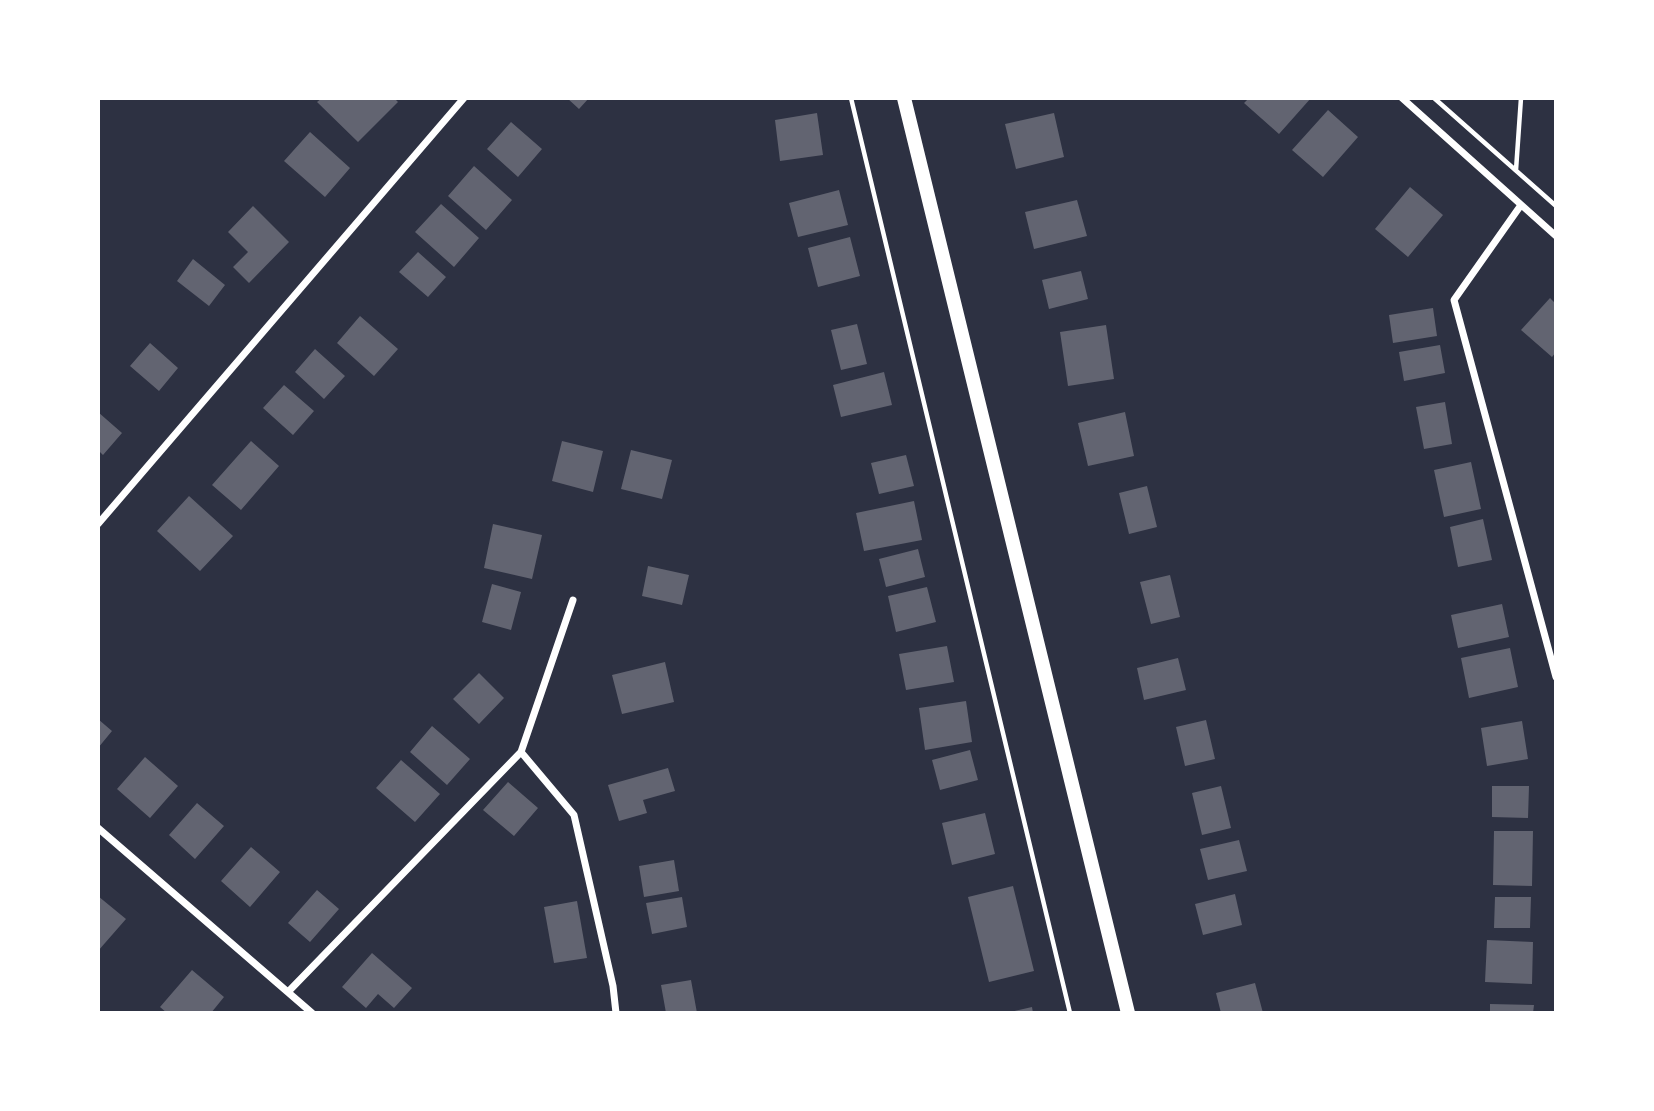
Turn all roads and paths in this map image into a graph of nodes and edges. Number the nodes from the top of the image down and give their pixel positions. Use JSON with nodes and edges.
{"nodes":[{"id":1,"x":464,"y":98,"type":"edge"},
{"id":2,"x":851,"y":98,"type":"edge"},
{"id":3,"x":904,"y":98,"type":"edge"},
{"id":4,"x":1402,"y":98,"type":"edge"},
{"id":5,"x":1434,"y":98,"type":"edge"},
{"id":6,"x":1521,"y":98,"type":"edge"},
{"id":7,"x":1516,"y":172,"type":"dead end"},
{"id":8,"x":1521,"y":205,"type":"junction"},
{"id":9,"x":1556,"y":206,"type":"edge"},
{"id":10,"x":1556,"y":236,"type":"edge"},
{"id":11,"x":98,"y":524,"type":"edge"},
{"id":12,"x":573,"y":600,"type":"dead end"},
{"id":13,"x":1556,"y":677,"type":"edge"},
{"id":14,"x":521,"y":752,"type":"junction"},
{"id":15,"x":98,"y":828,"type":"edge"},
{"id":16,"x":288,"y":992,"type":"junction"},
{"id":17,"x":312,"y":1013,"type":"edge"},
{"id":18,"x":616,"y":1013,"type":"edge"},
{"id":19,"x":1070,"y":1013,"type":"edge"},
{"id":20,"x":1128,"y":1013,"type":"edge"}],
"edges":[{"from":1,"to":11,"type":"street"},
{"from":2,"to":19,"type":"path"},
{"from":3,"to":20,"type":"main road"},
{"from":4,"to":8,"type":"street"},
{"from":5,"to":9,"type":"path"},
{"from":6,"to":7,"type":"path"},
{"from":8,"to":10,"type":"street"},
{"from":8,"to":13,"type":"street"},
{"from":12,"to":14,"type":"street"},
{"from":14,"to":16,"type":"street"},
{"from":14,"to":18,"type":"street"},
{"from":15,"to":16,"type":"street"},
{"from":16,"to":17,"type":"street"}]}
